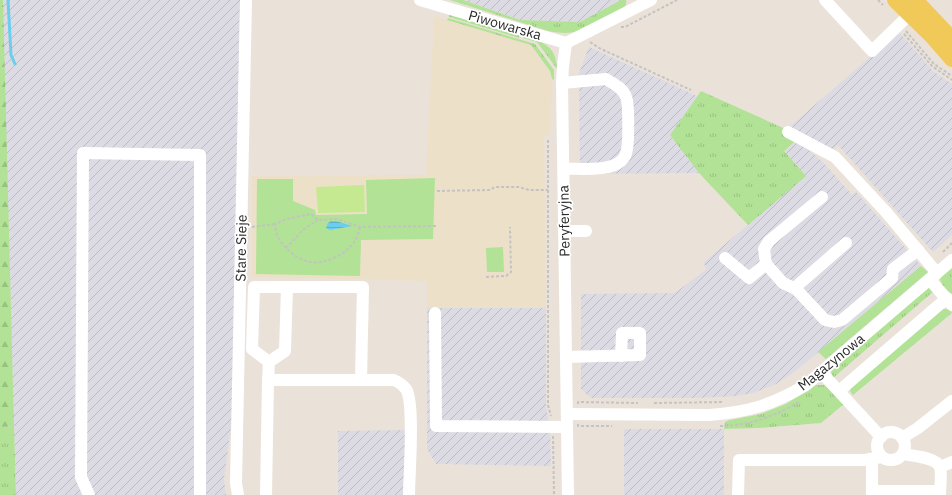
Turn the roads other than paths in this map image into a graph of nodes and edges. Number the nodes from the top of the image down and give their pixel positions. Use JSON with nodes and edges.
{"nodes":[{"id":1,"x":246,"y":0,"type":"edge"},
{"id":2,"x":420,"y":0,"type":"edge"},
{"id":3,"x":651,"y":0,"type":"edge"},
{"id":4,"x":825,"y":0,"type":"edge"},
{"id":5,"x":891,"y":2,"type":"edge"},
{"id":6,"x":908,"y":12,"type":"edge"},
{"id":7,"x":952,"y":39,"type":"edge"},
{"id":8,"x":566,"y":43,"type":"junction"},
{"id":9,"x":952,"y":59,"type":"edge"},
{"id":10,"x":562,"y":83,"type":"junction"},
{"id":11,"x":788,"y":132,"type":"dead end"},
{"id":12,"x":564,"y":169,"type":"junction"},
{"id":13,"x":822,"y":197,"type":"dead end"},
{"id":14,"x":564,"y":231,"type":"junction"},
{"id":15,"x":586,"y":231,"type":"dead end"},
{"id":16,"x":846,"y":242,"type":"dead end"},
{"id":17,"x":918,"y":250,"type":"junction"},
{"id":18,"x":947,"y":256,"type":"edge"},
{"id":19,"x":725,"y":258,"type":"dead end"},
{"id":20,"x":766,"y":264,"type":"junction"},
{"id":21,"x":933,"y":276,"type":"junction"},
{"id":22,"x":287,"y":287,"type":"junction"},
{"id":23,"x":796,"y":289,"type":"junction"},
{"id":24,"x":949,"y":302,"type":"edge"},
{"id":25,"x":435,"y":313,"type":"dead end"},
{"id":26,"x":621,"y":356,"type":"dead end"},
{"id":27,"x":566,"y":358,"type":"junction"},
{"id":28,"x":268,"y":362,"type":"junction"},
{"id":29,"x":821,"y":372,"type":"junction"},
{"id":30,"x":268,"y":380,"type":"junction"},
{"id":31,"x":361,"y":380,"type":"junction"},
{"id":32,"x":839,"y":391,"type":"junction"},
{"id":33,"x":952,"y":401,"type":"edge"},
{"id":34,"x":567,"y":414,"type":"junction"},
{"id":35,"x":567,"y":427,"type":"junction"},
{"id":36,"x":881,"y":437,"type":"junction"},
{"id":37,"x":902,"y":438,"type":"junction"},
{"id":38,"x":902,"y":454,"type":"junction"},
{"id":39,"x":876,"y":458,"type":"junction"},
{"id":40,"x":952,"y":462,"type":"edge"},
{"id":41,"x":940,"y":467,"type":"junction"},
{"id":42,"x":872,"y":493,"type":"edge"},
{"id":43,"x":940,"y":493,"type":"edge"},
{"id":44,"x":89,"y":495,"type":"edge"},
{"id":45,"x":200,"y":495,"type":"edge"},
{"id":46,"x":238,"y":495,"type":"edge"},
{"id":47,"x":266,"y":495,"type":"edge"},
{"id":48,"x":409,"y":495,"type":"edge"},
{"id":49,"x":568,"y":495,"type":"edge"},
{"id":50,"x":738,"y":495,"type":"edge"}],
"edges":[{"from":1,"to":46,"type":"street","name":"Stare Sieje"},
{"from":2,"to":8,"type":"street","name":"Piwowarska"},
{"from":3,"to":8,"type":"street"},
{"from":4,"to":6,"type":"street"},
{"from":5,"to":6,"type":"main road"},
{"from":6,"to":7,"type":"main road"},
{"from":6,"to":9,"type":"main road"},
{"from":8,"to":10,"type":"street","name":"Peryferyjna"},
{"from":10,"to":12,"type":"street","name":"Peryferyjna"},
{"from":10,"to":12,"type":"street"},
{"from":11,"to":17,"type":"street"},
{"from":12,"to":14,"type":"street","name":"Peryferyjna"},
{"from":13,"to":20,"type":"street"},
{"from":14,"to":15,"type":"street"},
{"from":14,"to":27,"type":"street","name":"Peryferyjna"},
{"from":16,"to":23,"type":"street"},
{"from":17,"to":21,"type":"street"},
{"from":17,"to":23,"type":"street"},
{"from":18,"to":21,"type":"street","name":"Magazynowa"},
{"from":19,"to":20,"type":"street"},
{"from":20,"to":23,"type":"street"},
{"from":21,"to":24,"type":"street"},
{"from":21,"to":29,"type":"street","name":"Magazynowa"},
{"from":22,"to":28,"type":"street"},
{"from":22,"to":28,"type":"street"},
{"from":22,"to":31,"type":"street"},
{"from":24,"to":32,"type":"street"},
{"from":25,"to":35,"type":"street"},
{"from":26,"to":27,"type":"street"},
{"from":27,"to":34,"type":"street","name":"Peryferyjna"},
{"from":28,"to":30,"type":"street"},
{"from":29,"to":32,"type":"street"},
{"from":29,"to":34,"type":"street","name":"Magazynowa"},
{"from":30,"to":31,"type":"street"},
{"from":30,"to":47,"type":"street"},
{"from":31,"to":48,"type":"street"},
{"from":32,"to":36,"type":"street"},
{"from":33,"to":37,"type":"street"},
{"from":34,"to":35,"type":"street","name":"Peryferyjna"},
{"from":35,"to":49,"type":"street","name":"Peryferyjna"},
{"from":36,"to":37,"type":"street"},
{"from":36,"to":39,"type":"street"},
{"from":37,"to":38,"type":"street"},
{"from":38,"to":39,"type":"street"},
{"from":38,"to":41,"type":"street"},
{"from":39,"to":42,"type":"street"},
{"from":39,"to":50,"type":"street"},
{"from":40,"to":41,"type":"street"},
{"from":41,"to":43,"type":"street"},
{"from":42,"to":43,"type":"street"},
{"from":44,"to":45,"type":"street"}]}
